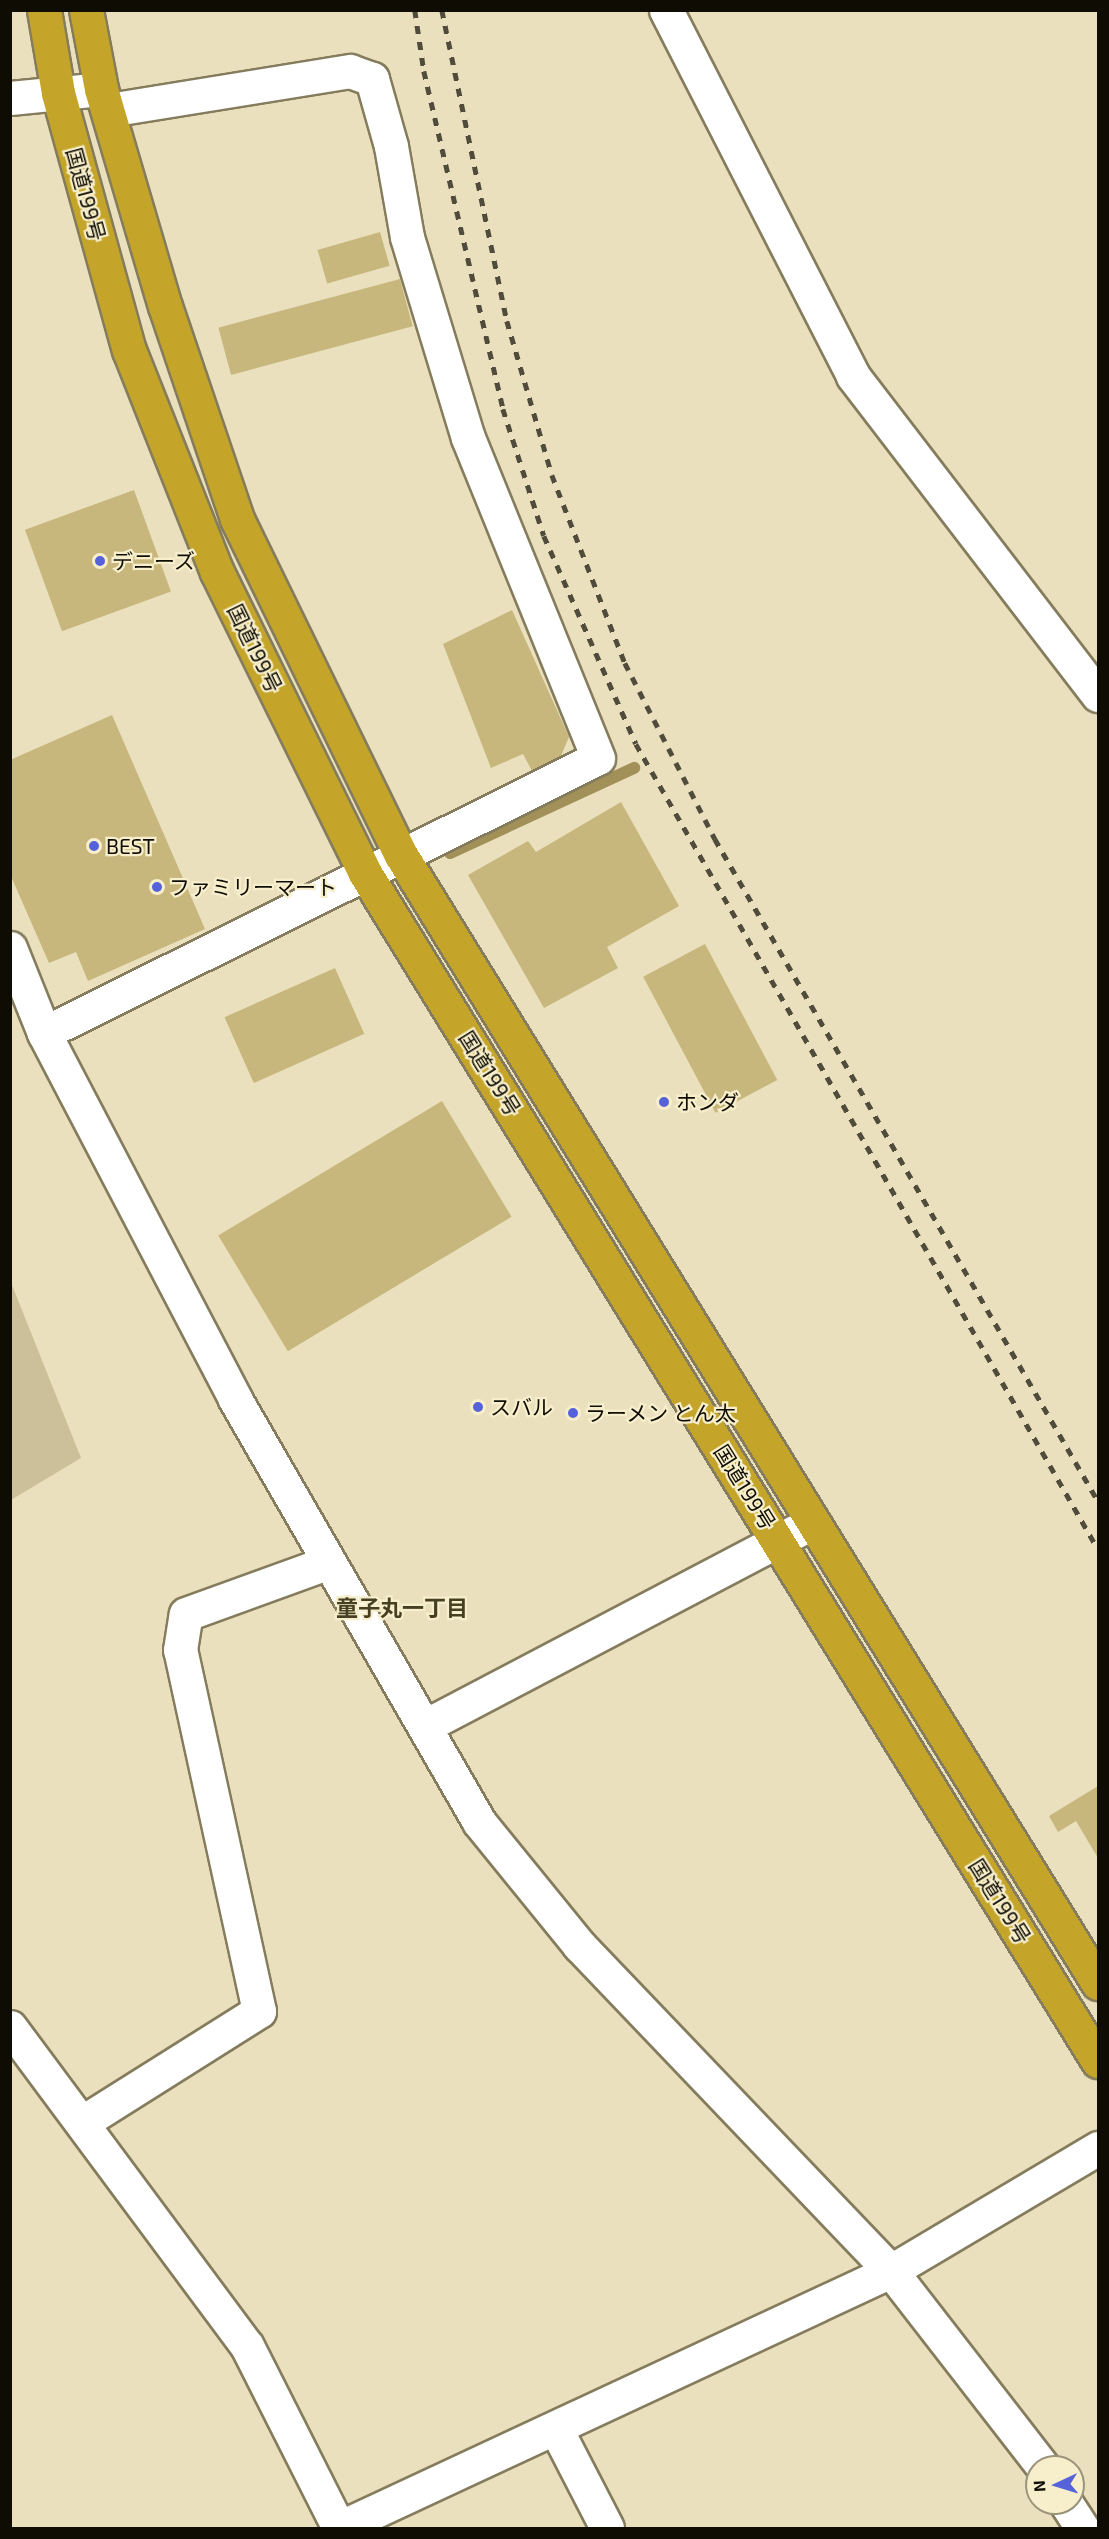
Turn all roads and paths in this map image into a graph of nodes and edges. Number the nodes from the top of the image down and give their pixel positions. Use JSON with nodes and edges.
{"nodes":[{"id":1,"x":44,"y":10,"type":"edge"},
{"id":2,"x":86,"y":10,"type":"edge"},
{"id":3,"x":666,"y":10,"type":"edge"},
{"id":4,"x":58,"y":93,"type":"junction"},
{"id":5,"x":10,"y":98,"type":"edge"},
{"id":6,"x":104,"y":100,"type":"junction"},
{"id":7,"x":1098,"y":696,"type":"edge"},
{"id":8,"x":401,"y":855,"type":"junction"},
{"id":9,"x":365,"y":873,"type":"junction"},
{"id":10,"x":10,"y":948,"type":"edge"},
{"id":11,"x":44,"y":1033,"type":"junction"},
{"id":12,"x":812,"y":1523,"type":"junction"},
{"id":13,"x":778,"y":1539,"type":"junction"},
{"id":14,"x":327,"y":1563,"type":"junction"},
{"id":15,"x":425,"y":1726,"type":"junction"},
{"id":16,"x":1098,"y":1983,"type":"edge"},
{"id":17,"x":10,"y":2026,"type":"edge"},
{"id":18,"x":1098,"y":2061,"type":"edge"},
{"id":19,"x":83,"y":2122,"type":"junction"},
{"id":20,"x":1098,"y":2148,"type":"edge"},
{"id":21,"x":891,"y":2271,"type":"junction"},
{"id":22,"x":556,"y":2429,"type":"junction"},
{"id":23,"x":1034,"y":2455,"type":"edge"},
{"id":24,"x":1073,"y":2515,"type":"edge"},
{"id":25,"x":339,"y":2528,"type":"edge"},
{"id":26,"x":607,"y":2529,"type":"edge"},
{"id":27,"x":1082,"y":2529,"type":"edge"}],
"edges":[{"from":1,"to":4,"type":"highway","name":"国道199号"},
{"from":2,"to":6,"type":"highway","name":"国道199号"},
{"from":3,"to":7,"type":"street"},
{"from":4,"to":5,"type":"street"},
{"from":4,"to":6,"type":"street"},
{"from":4,"to":9,"type":"highway","name":"国道199号"},
{"from":6,"to":8,"type":"highway","name":"国道199号"},
{"from":6,"to":8,"type":"street"},
{"from":8,"to":9,"type":"street"},
{"from":8,"to":12,"type":"highway","name":"国道199号"},
{"from":9,"to":11,"type":"street"},
{"from":9,"to":13,"type":"highway","name":"国道199号"},
{"from":10,"to":11,"type":"street"},
{"from":11,"to":14,"type":"street"},
{"from":12,"to":13,"type":"street"},
{"from":12,"to":16,"type":"highway","name":"国道199号"},
{"from":13,"to":15,"type":"street"},
{"from":13,"to":18,"type":"highway","name":"国道199号"},
{"from":14,"to":15,"type":"street"},
{"from":14,"to":19,"type":"street"},
{"from":15,"to":21,"type":"street"},
{"from":17,"to":19,"type":"street"},
{"from":19,"to":25,"type":"street"},
{"from":20,"to":21,"type":"street"},
{"from":21,"to":22,"type":"street"},
{"from":21,"to":23,"type":"street"},
{"from":22,"to":25,"type":"street"},
{"from":22,"to":26,"type":"street"},
{"from":24,"to":27,"type":"street"}]}
